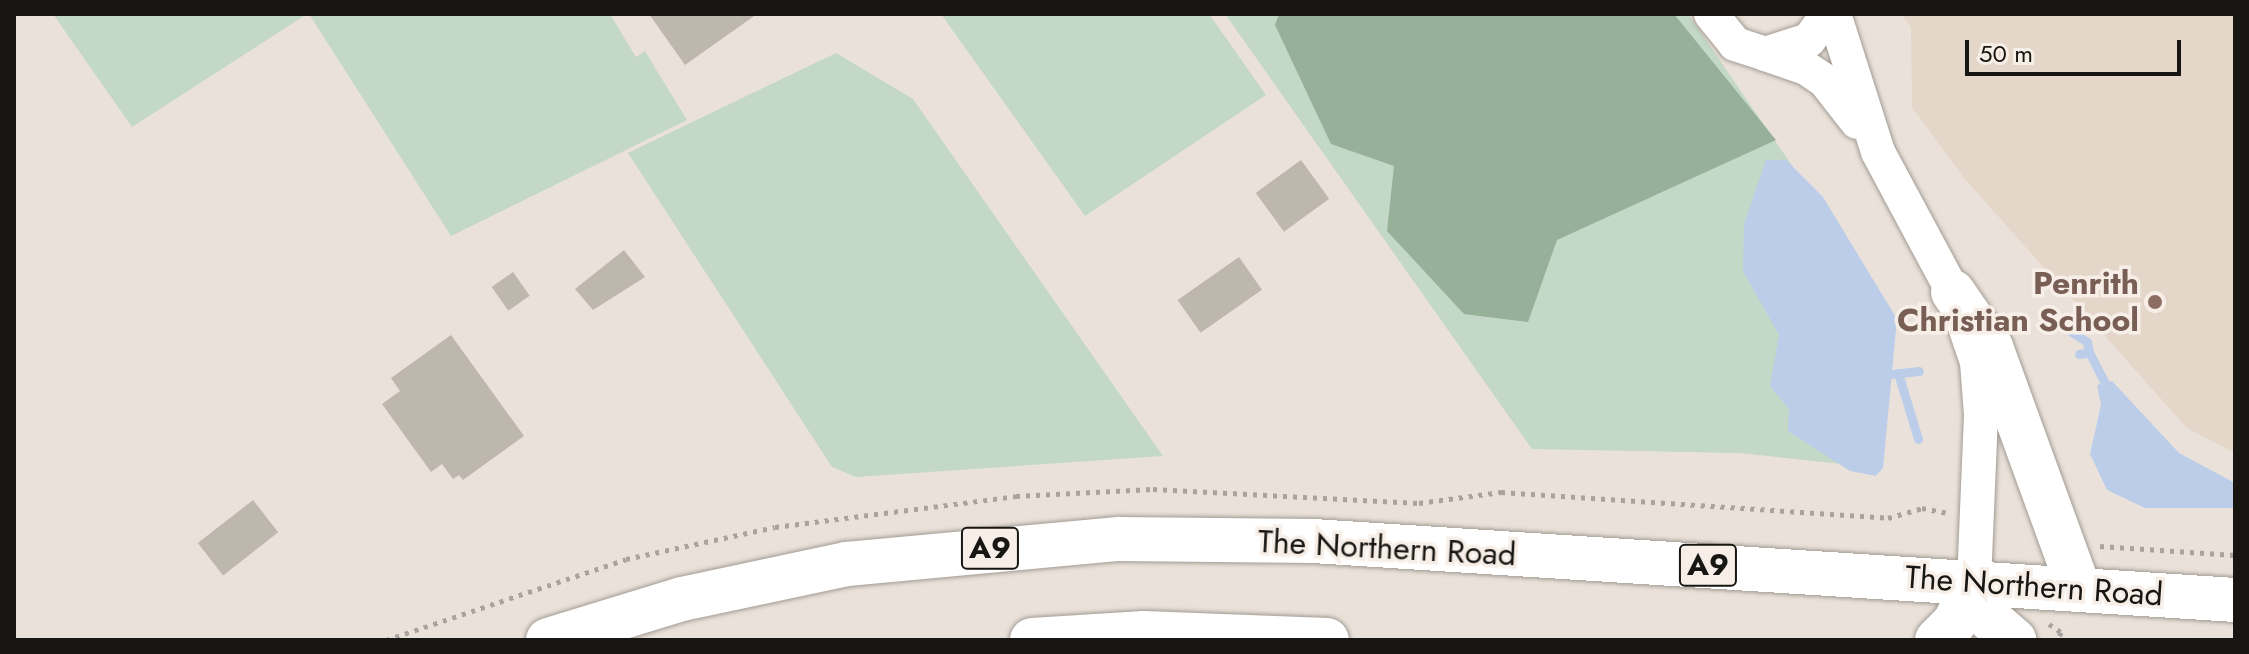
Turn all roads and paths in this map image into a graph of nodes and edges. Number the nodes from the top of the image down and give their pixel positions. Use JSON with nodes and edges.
{"nodes":[{"id":1,"x":1711,"y":14,"type":"edge"},
{"id":2,"x":1831,"y":14,"type":"edge"},
{"id":3,"x":1765,"y":54,"type":"junction"},
{"id":4,"x":1878,"y":152,"type":"junction"},
{"id":5,"x":1953,"y":292,"type":"junction"},
{"id":6,"x":2097,"y":545,"type":"dead end"},
{"id":7,"x":2235,"y":555,"type":"edge"},
{"id":8,"x":1974,"y":581,"type":"junction"},
{"id":9,"x":2079,"y":589,"type":"junction"},
{"id":10,"x":2235,"y":600,"type":"edge"},
{"id":11,"x":2061,"y":632,"type":"dead end"},
{"id":12,"x":548,"y":640,"type":"edge"},
{"id":13,"x":1032,"y":640,"type":"edge"},
{"id":14,"x":1327,"y":640,"type":"edge"},
{"id":15,"x":1937,"y":640,"type":"edge"},
{"id":16,"x":2014,"y":640,"type":"edge"},
{"id":17,"x":2058,"y":640,"type":"edge"}],
"edges":[{"from":1,"to":3,"type":"street"},
{"from":2,"to":3,"type":"street"},
{"from":2,"to":4,"type":"street"},
{"from":3,"to":4,"type":"street"},
{"from":4,"to":5,"type":"street"},
{"from":5,"to":8,"type":"street"},
{"from":5,"to":9,"type":"highway"},
{"from":6,"to":7,"type":"path"},
{"from":8,"to":9,"type":"highway","name":"The Northern Road","number":"A9"},
{"from":8,"to":12,"type":"highway","name":"The Northern Road","number":"A9"},
{"from":8,"to":15,"type":"highway"},
{"from":8,"to":16,"type":"highway"},
{"from":9,"to":10,"type":"highway","name":"The Northern Road","number":"A9"},
{"from":11,"to":17,"type":"path"},
{"from":13,"to":14,"type":"highway"}]}
